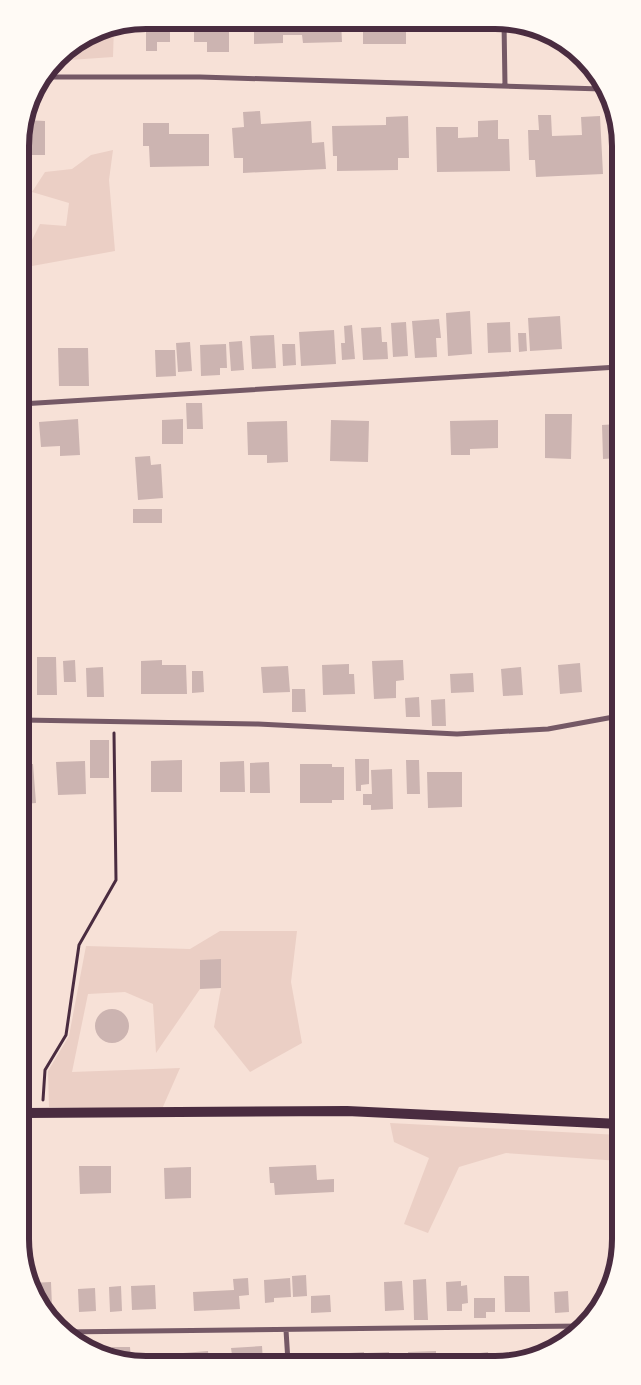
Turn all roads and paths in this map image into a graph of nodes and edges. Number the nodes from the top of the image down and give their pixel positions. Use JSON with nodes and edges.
{"nodes":[{"id":1,"x":504,"y":30,"type":"edge"},
{"id":2,"x":51,"y":77,"type":"edge"},
{"id":3,"x":505,"y":86,"type":"junction"},
{"id":4,"x":598,"y":89,"type":"edge"},
{"id":5,"x":612,"y":367,"type":"edge"},
{"id":6,"x":29,"y":404,"type":"edge"},
{"id":7,"x":612,"y":717,"type":"edge"},
{"id":8,"x":29,"y":720,"type":"edge"},
{"id":9,"x":114,"y":721,"type":"junction"},
{"id":10,"x":29,"y":1113,"type":"edge"},
{"id":11,"x":42,"y":1113,"type":"junction"},
{"id":12,"x":612,"y":1124,"type":"edge"},
{"id":13,"x":573,"y":1326,"type":"edge"},
{"id":14,"x":286,"y":1330,"type":"junction"},
{"id":15,"x":74,"y":1332,"type":"edge"},
{"id":16,"x":288,"y":1356,"type":"edge"}],
"edges":[{"from":1,"to":3,"type":"street"},
{"from":2,"to":3,"type":"street"},
{"from":3,"to":4,"type":"street"},
{"from":5,"to":6,"type":"street"},
{"from":7,"to":9,"type":"street"},
{"from":8,"to":9,"type":"street"},
{"from":9,"to":11,"type":"path"},
{"from":10,"to":11,"type":"main road"},
{"from":11,"to":12,"type":"main road"},
{"from":13,"to":14,"type":"street"},
{"from":14,"to":15,"type":"street"},
{"from":14,"to":16,"type":"street"}]}
